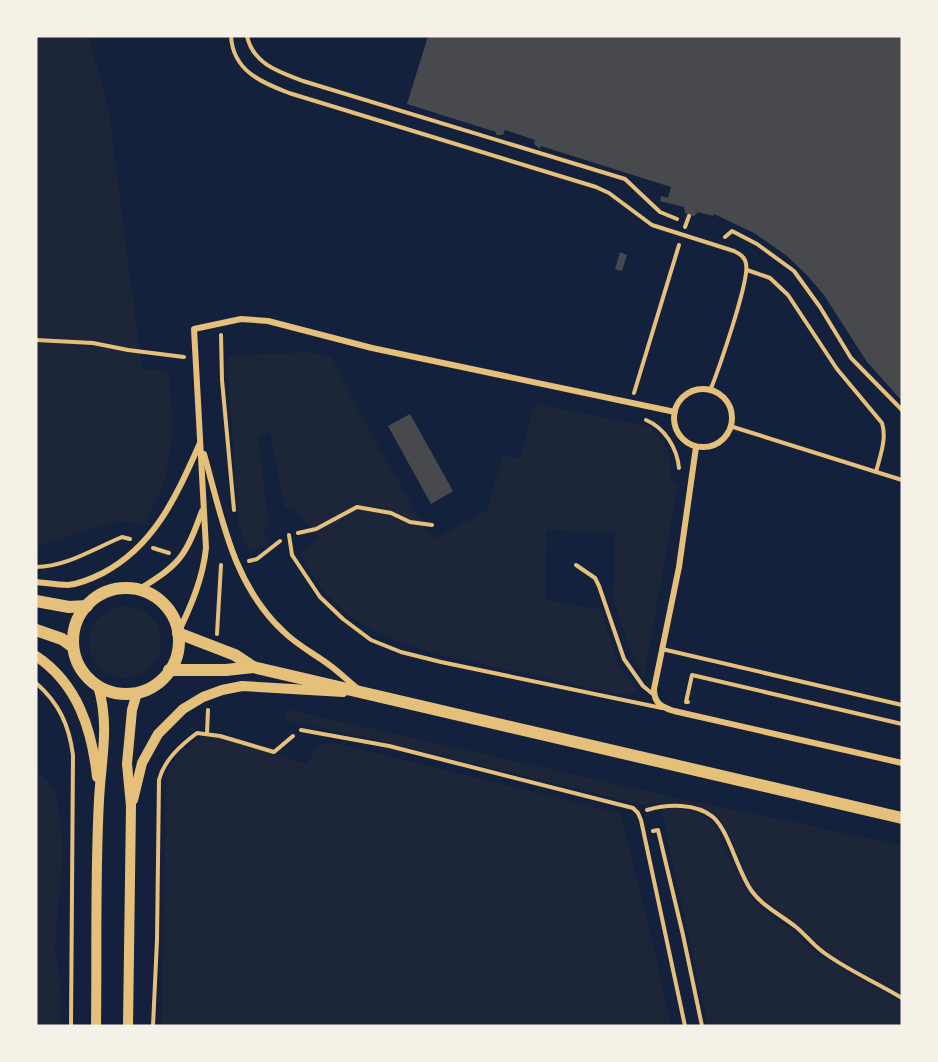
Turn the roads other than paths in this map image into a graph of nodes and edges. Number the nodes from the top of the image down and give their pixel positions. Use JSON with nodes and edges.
{"nodes":[{"id":1,"x":231,"y":36,"type":"edge"},
{"id":2,"x":747,"y":270,"type":"junction"},
{"id":3,"x":710,"y":391,"type":"junction"},
{"id":4,"x":675,"y":412,"type":"junction"},
{"id":5,"x":730,"y":426,"type":"junction"},
{"id":6,"x":201,"y":442,"type":"junction"},
{"id":7,"x":696,"y":447,"type":"junction"},
{"id":8,"x":876,"y":472,"type":"junction"},
{"id":9,"x":902,"y":480,"type":"edge"},
{"id":10,"x":204,"y":507,"type":"junction"},
{"id":11,"x":289,"y":535,"type":"road end"},
{"id":12,"x":576,"y":565,"type":"dead end"},
{"id":13,"x":36,"y":582,"type":"edge"},
{"id":14,"x":138,"y":590,"type":"junction"},
{"id":15,"x":36,"y":601,"type":"edge"},
{"id":16,"x":87,"y":606,"type":"junction"},
{"id":17,"x":36,"y":630,"type":"edge"},
{"id":18,"x":178,"y":633,"type":"junction"},
{"id":19,"x":73,"y":647,"type":"junction"},
{"id":20,"x":661,"y":649,"type":"junction"},
{"id":21,"x":36,"y":656,"type":"edge"},
{"id":22,"x":254,"y":667,"type":"junction"},
{"id":23,"x":169,"y":670,"type":"junction"},
{"id":24,"x":98,"y":686,"type":"junction"},
{"id":25,"x":362,"y":692,"type":"junction"},
{"id":26,"x":137,"y":693,"type":"junction"},
{"id":27,"x":654,"y":695,"type":"junction"},
{"id":28,"x":902,"y":705,"type":"edge"},
{"id":29,"x":662,"y":708,"type":"junction"},
{"id":30,"x":301,"y":730,"type":"road end"},
{"id":31,"x":902,"y":763,"type":"edge"},
{"id":32,"x":99,"y":798,"type":"junction"},
{"id":33,"x":131,"y":806,"type":"junction"},
{"id":34,"x":902,"y":818,"type":"edge"},
{"id":35,"x":96,"y":1026,"type":"edge"},
{"id":36,"x":128,"y":1026,"type":"edge"},
{"id":37,"x":685,"y":1026,"type":"edge"}],
"edges":[{"from":1,"to":2,"type":"lane"},
{"from":2,"to":3,"type":"lane"},
{"from":2,"to":8,"type":"lane"},
{"from":3,"to":4,"type":"street"},
{"from":3,"to":5,"type":"street"},
{"from":4,"to":6,"type":"street"},
{"from":4,"to":7,"type":"street"},
{"from":5,"to":7,"type":"street"},
{"from":5,"to":8,"type":"lane"},
{"from":6,"to":10,"type":"street"},
{"from":6,"to":13,"type":"street"},
{"from":6,"to":25,"type":"street"},
{"from":7,"to":20,"type":"street"},
{"from":8,"to":9,"type":"lane"},
{"from":10,"to":14,"type":"street"},
{"from":10,"to":18,"type":"street"},
{"from":11,"to":29,"type":"lane"},
{"from":12,"to":27,"type":"lane"},
{"from":14,"to":16,"type":"main road"},
{"from":14,"to":18,"type":"main road"},
{"from":15,"to":16,"type":"main road"},
{"from":16,"to":19,"type":"main road"},
{"from":17,"to":19,"type":"main road"},
{"from":18,"to":22,"type":"main road"},
{"from":18,"to":23,"type":"main road"},
{"from":19,"to":24,"type":"main road"},
{"from":20,"to":27,"type":"street"},
{"from":20,"to":28,"type":"lane"},
{"from":21,"to":32,"type":"main road"},
{"from":22,"to":23,"type":"main road"},
{"from":22,"to":25,"type":"main road"},
{"from":23,"to":26,"type":"main road"},
{"from":24,"to":26,"type":"main road"},
{"from":24,"to":32,"type":"main road"},
{"from":25,"to":33,"type":"main road"},
{"from":25,"to":34,"type":"main road"},
{"from":26,"to":33,"type":"main road"},
{"from":27,"to":29,"type":"street"},
{"from":29,"to":31,"type":"street"},
{"from":30,"to":37,"type":"lane"},
{"from":32,"to":35,"type":"main road"},
{"from":33,"to":36,"type":"main road"}]}
